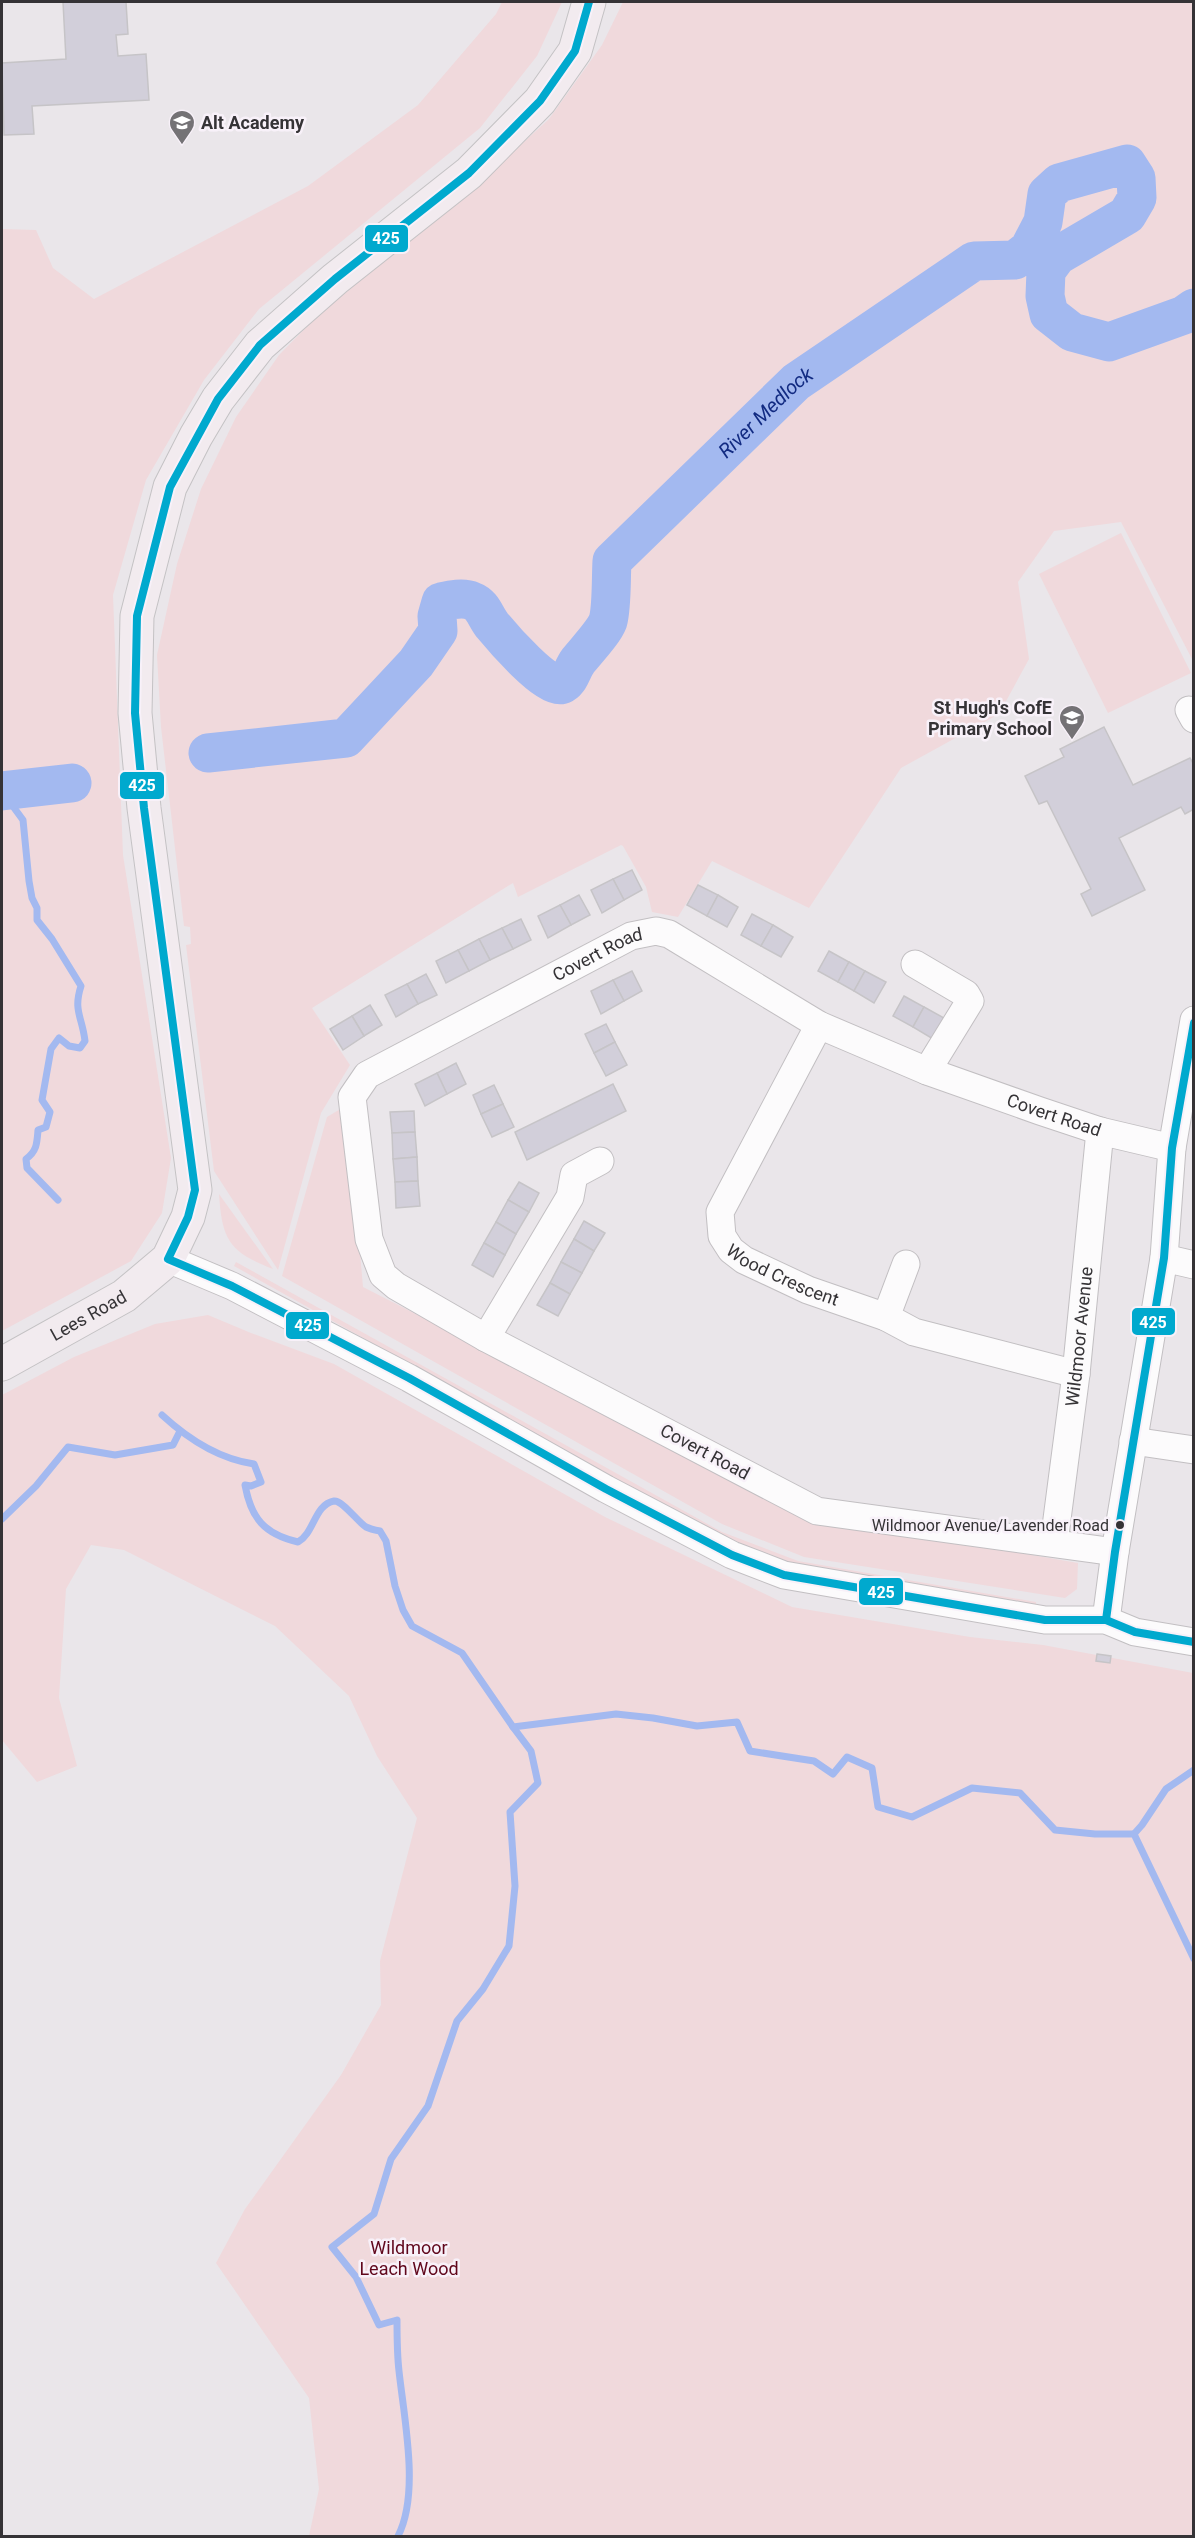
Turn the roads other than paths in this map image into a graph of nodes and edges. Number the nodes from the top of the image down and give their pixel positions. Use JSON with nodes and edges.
{"nodes":[{"id":1,"x":589,"y":2,"type":"edge"},
{"id":2,"x":915,"y":964,"type":"dead end"},
{"id":3,"x":1194,"y":1020,"type":"edge"},
{"id":4,"x":819,"y":1025,"type":"junction"},
{"id":5,"x":927,"y":1071,"type":"junction"},
{"id":6,"x":1100,"y":1131,"type":"junction"},
{"id":7,"x":1172,"y":1148,"type":"junction"},
{"id":8,"x":600,"y":1161,"type":"dead end"},
{"id":9,"x":1164,"y":1258,"type":"junction"},
{"id":10,"x":168,"y":1259,"type":"junction"},
{"id":11,"x":906,"y":1264,"type":"dead end"},
{"id":12,"x":1194,"y":1265,"type":"edge"},
{"id":13,"x":886,"y":1317,"type":"junction"},
{"id":14,"x":486,"y":1338,"type":"junction"},
{"id":15,"x":2,"y":1364,"type":"edge"},
{"id":16,"x":1076,"y":1374,"type":"junction"},
{"id":17,"x":1133,"y":1441,"type":"junction"},
{"id":18,"x":1194,"y":1450,"type":"edge"},
{"id":19,"x":1054,"y":1542,"type":"junction"},
{"id":20,"x":1115,"y":1552,"type":"junction"},
{"id":21,"x":1106,"y":1620,"type":"junction"},
{"id":22,"x":1194,"y":1642,"type":"edge"}],
"edges":[{"from":1,"to":10,"type":"main road"},
{"from":2,"to":5,"type":"street"},
{"from":3,"to":7,"type":"street"},
{"from":4,"to":5,"type":"street","name":"Covert Road"},
{"from":4,"to":13,"type":"street","name":"Wood Crescent"},
{"from":4,"to":14,"type":"street","name":"Covert Road"},
{"from":5,"to":6,"type":"street","name":"Covert Road"},
{"from":6,"to":7,"type":"street","name":"Covert Road"},
{"from":6,"to":16,"type":"street","name":"Wildmoor Avenue"},
{"from":7,"to":9,"type":"street"},
{"from":8,"to":14,"type":"street"},
{"from":9,"to":12,"type":"street"},
{"from":9,"to":17,"type":"street"},
{"from":10,"to":15,"type":"main road","name":"Lees Road"},
{"from":10,"to":21,"type":"street"},
{"from":11,"to":13,"type":"street"},
{"from":13,"to":16,"type":"street","name":"Wood Crescent"},
{"from":14,"to":19,"type":"street","name":"Covert Road"},
{"from":16,"to":19,"type":"street","name":"Wildmoor Avenue"},
{"from":17,"to":18,"type":"street"},
{"from":17,"to":20,"type":"street"},
{"from":19,"to":20,"type":"street","name":"Covert Road"},
{"from":20,"to":21,"type":"street"},
{"from":21,"to":22,"type":"street"}]}
